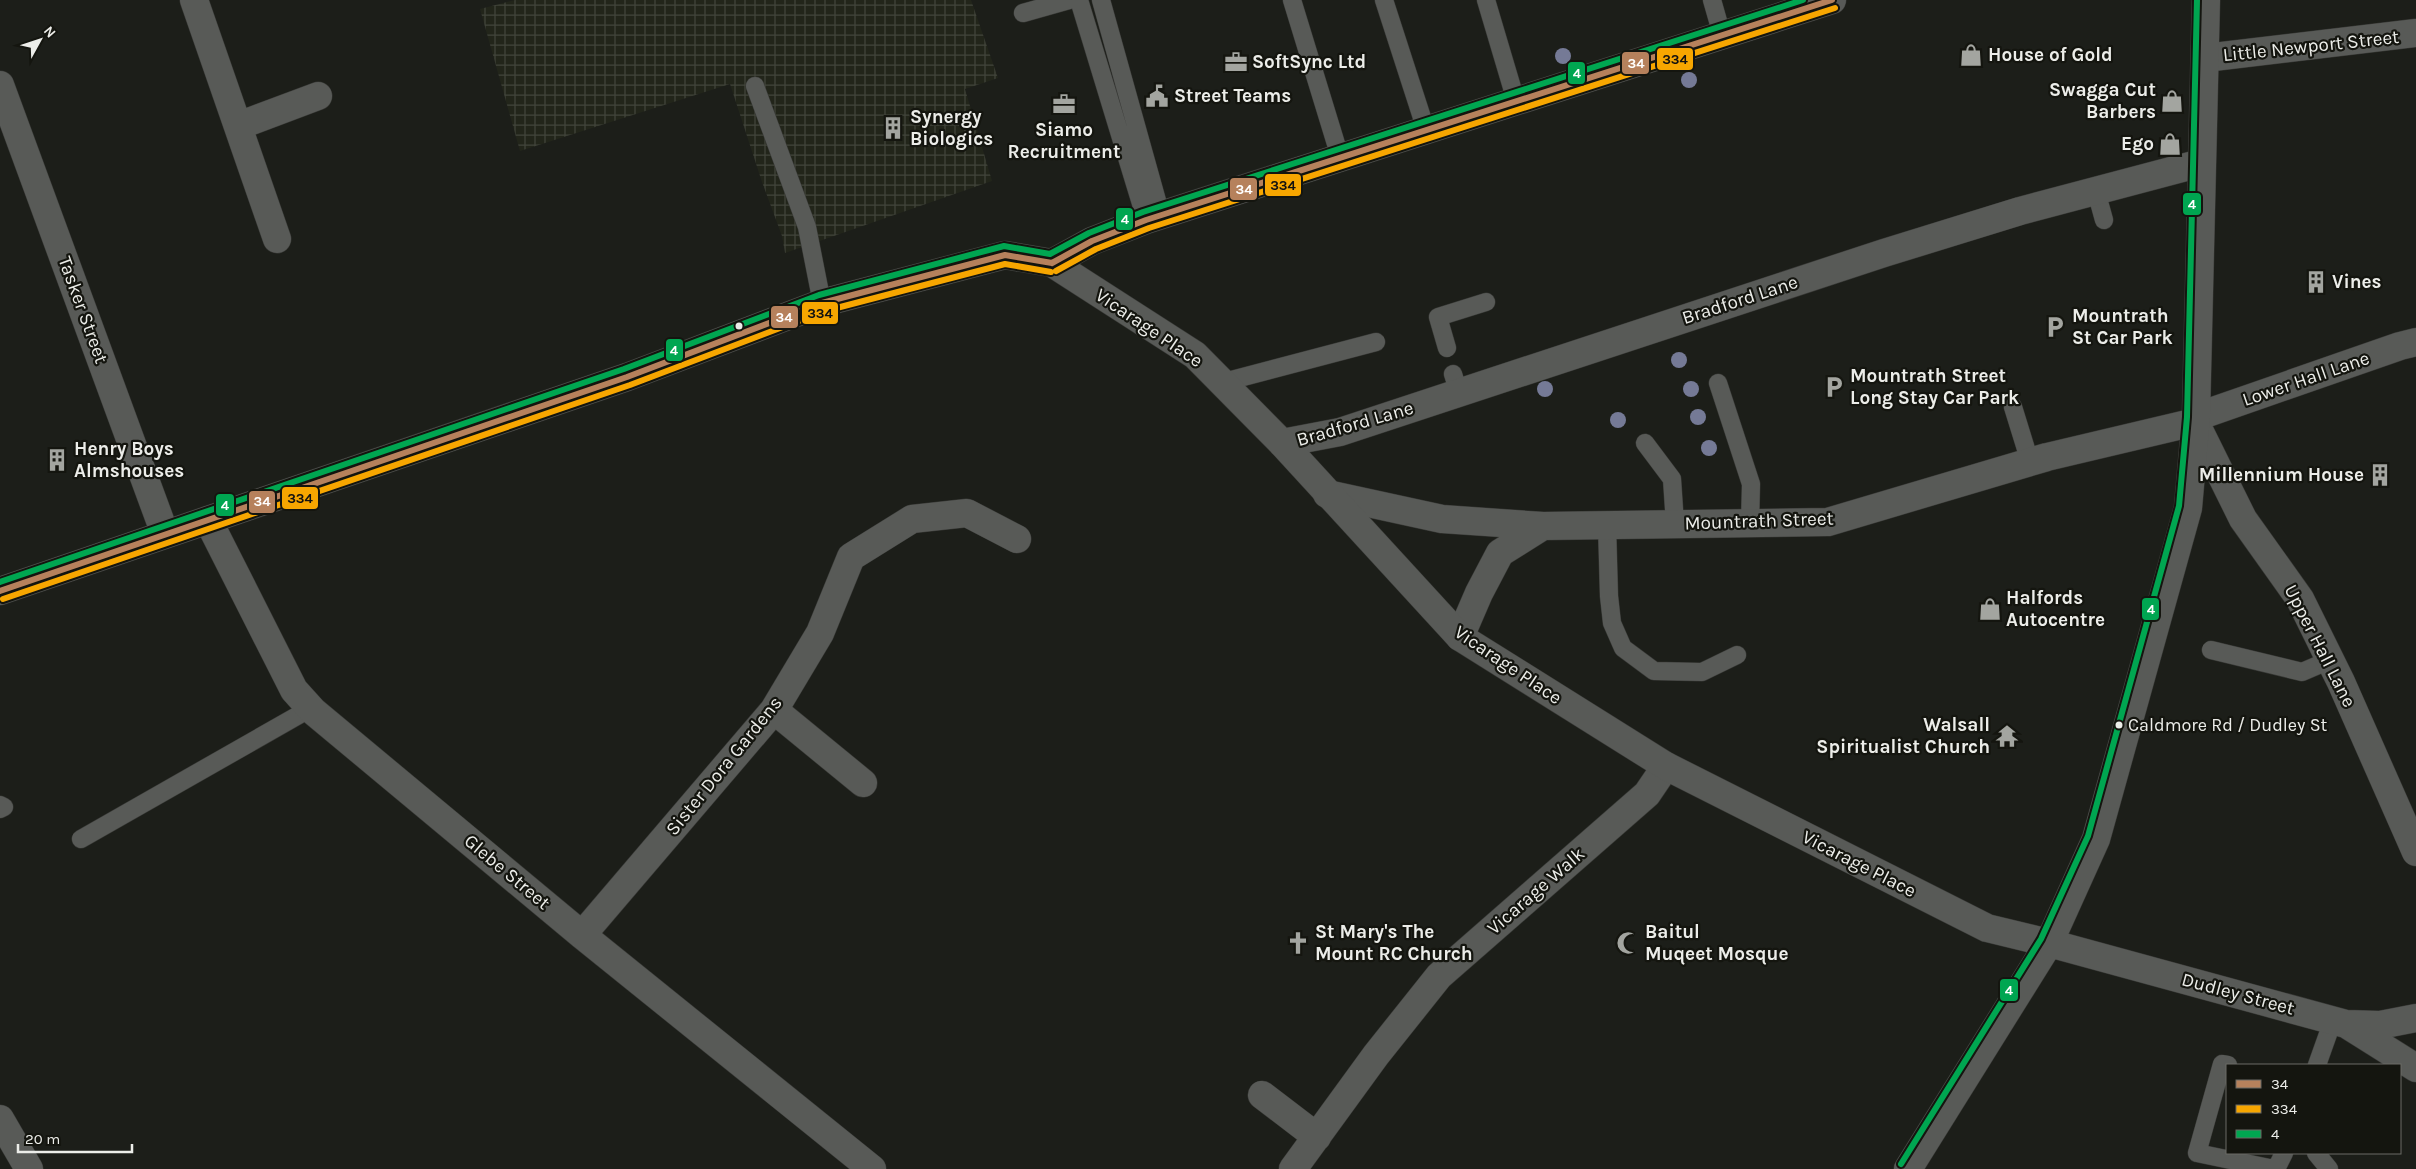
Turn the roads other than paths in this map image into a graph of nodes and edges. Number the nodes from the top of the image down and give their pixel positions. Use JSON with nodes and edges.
{"nodes":[{"id":1,"x":194,"y":0,"type":"edge"},
{"id":2,"x":1069,"y":0,"type":"edge"},
{"id":3,"x":1079,"y":0,"type":"edge"},
{"id":4,"x":1101,"y":0,"type":"edge"},
{"id":5,"x":1292,"y":0,"type":"edge"},
{"id":6,"x":1384,"y":0,"type":"edge"},
{"id":7,"x":1486,"y":0,"type":"edge"},
{"id":8,"x":1712,"y":0,"type":"edge"},
{"id":9,"x":1832,"y":0,"type":"edge"},
{"id":10,"x":2206,"y":0,"type":"edge"},
{"id":11,"x":1023,"y":13,"type":"dead end"},
{"id":12,"x":2416,"y":33,"type":"edge"},
{"id":13,"x":1722,"y":35,"type":"junction"},
{"id":14,"x":2205,"y":58,"type":"junction"},
{"id":15,"x":0,"y":85,"type":"edge"},
{"id":16,"x":755,"y":86,"type":"dead end"},
{"id":17,"x":318,"y":96,"type":"dead end"},
{"id":18,"x":1516,"y":101,"type":"junction"},
{"id":19,"x":238,"y":126,"type":"junction"},
{"id":20,"x":1426,"y":130,"type":"junction"},
{"id":21,"x":1340,"y":158,"type":"junction"},
{"id":22,"x":2201,"y":163,"type":"junction"},
{"id":23,"x":2096,"y":191,"type":"junction"},
{"id":24,"x":1153,"y":218,"type":"junction"},
{"id":25,"x":2104,"y":220,"type":"dead end"},
{"id":26,"x":277,"y":239,"type":"dead end"},
{"id":27,"x":1052,"y":263,"type":"junction"},
{"id":28,"x":1486,"y":302,"type":"dead end"},
{"id":29,"x":822,"y":303,"type":"junction"},
{"id":30,"x":1376,"y":342,"type":"dead end"},
{"id":31,"x":2416,"y":342,"type":"edge"},
{"id":32,"x":1447,"y":348,"type":"dead end"},
{"id":33,"x":1224,"y":382,"type":"junction"},
{"id":34,"x":1718,"y":383,"type":"dead end"},
{"id":35,"x":2014,"y":407,"type":"dead end"},
{"id":36,"x":2196,"y":419,"type":"junction"},
{"id":37,"x":1645,"y":443,"type":"dead end"},
{"id":38,"x":1282,"y":444,"type":"junction"},
{"id":39,"x":2030,"y":462,"type":"junction"},
{"id":40,"x":1327,"y":494,"type":"junction"},
{"id":41,"x":208,"y":520,"type":"junction"},
{"id":42,"x":1675,"y":524,"type":"junction"},
{"id":43,"x":1750,"y":524,"type":"junction"},
{"id":44,"x":1607,"y":525,"type":"junction"},
{"id":45,"x":1543,"y":526,"type":"junction"},
{"id":46,"x":165,"y":534,"type":"junction"},
{"id":47,"x":1017,"y":539,"type":"dead end"},
{"id":48,"x":0,"y":591,"type":"edge"},
{"id":49,"x":1460,"y":637,"type":"junction"},
{"id":50,"x":2211,"y":650,"type":"dead end"},
{"id":51,"x":1737,"y":655,"type":"dead end"},
{"id":52,"x":2330,"y":660,"type":"junction"},
{"id":53,"x":311,"y":708,"type":"junction"},
{"id":54,"x":774,"y":710,"type":"junction"},
{"id":55,"x":1666,"y":766,"type":"junction"},
{"id":56,"x":863,"y":784,"type":"dead end"},
{"id":57,"x":0,"y":805,"type":"edge"},
{"id":58,"x":0,"y":809,"type":"edge"},
{"id":59,"x":81,"y":839,"type":"dead end"},
{"id":60,"x":2416,"y":852,"type":"edge"},
{"id":61,"x":582,"y":935,"type":"junction"},
{"id":62,"x":2050,"y":943,"type":"junction"},
{"id":63,"x":2416,"y":1018,"type":"edge"},
{"id":64,"x":2339,"y":1022,"type":"junction"},
{"id":65,"x":2318,"y":1064,"type":"edge"},
{"id":66,"x":2226,"y":1065,"type":"edge"},
{"id":67,"x":2416,"y":1068,"type":"edge"},
{"id":68,"x":1262,"y":1095,"type":"dead end"},
{"id":69,"x":0,"y":1119,"type":"edge"},
{"id":70,"x":1317,"y":1137,"type":"junction"},
{"id":71,"x":2283,"y":1154,"type":"edge"},
{"id":72,"x":2317,"y":1154,"type":"edge"},
{"id":73,"x":29,"y":1169,"type":"edge"},
{"id":74,"x":872,"y":1169,"type":"edge"},
{"id":75,"x":1293,"y":1169,"type":"edge"},
{"id":76,"x":1908,"y":1169,"type":"edge"},
{"id":77,"x":2275,"y":1169,"type":"edge"},
{"id":78,"x":2329,"y":1169,"type":"edge"}],
"edges":[{"from":1,"to":19,"type":"street"},
{"from":2,"to":11,"type":"lane"},
{"from":3,"to":24,"type":"lane"},
{"from":4,"to":24,"type":"lane"},
{"from":5,"to":21,"type":"lane"},
{"from":6,"to":20,"type":"lane"},
{"from":7,"to":18,"type":"lane"},
{"from":8,"to":13,"type":"lane"},
{"from":9,"to":13,"type":"street"},
{"from":10,"to":14,"type":"street"},
{"from":12,"to":14,"type":"street","name":"Little Newport Street"},
{"from":13,"to":18,"type":"street"},
{"from":14,"to":22,"type":"street"},
{"from":15,"to":46,"type":"street","name":"Tasker Street"},
{"from":16,"to":29,"type":"lane"},
{"from":17,"to":19,"type":"street"},
{"from":18,"to":20,"type":"street"},
{"from":19,"to":26,"type":"street"},
{"from":20,"to":21,"type":"street"},
{"from":21,"to":24,"type":"street"},
{"from":22,"to":23,"type":"street","name":"Bradford Lane"},
{"from":22,"to":36,"type":"street"},
{"from":23,"to":25,"type":"lane"},
{"from":23,"to":38,"type":"street","name":"Bradford Lane"},
{"from":24,"to":27,"type":"street"},
{"from":27,"to":29,"type":"street"},
{"from":27,"to":33,"type":"street","name":"Vicarage Place"},
{"from":28,"to":32,"type":"lane"},
{"from":29,"to":41,"type":"street"},
{"from":30,"to":33,"type":"lane"},
{"from":31,"to":36,"type":"street","name":"Lower Hall Lane"},
{"from":33,"to":38,"type":"street","name":"Vicarage Place"},
{"from":34,"to":43,"type":"lane"},
{"from":35,"to":39,"type":"lane"},
{"from":36,"to":39,"type":"street","name":"Mountrath Street"},
{"from":36,"to":52,"type":"street","name":"Upper Hall Lane"},
{"from":36,"to":62,"type":"street"},
{"from":37,"to":42,"type":"lane"},
{"from":38,"to":40,"type":"street","name":"Vicarage Place"},
{"from":39,"to":43,"type":"street","name":"Mountrath Street"},
{"from":40,"to":45,"type":"street","name":"Mountrath Street"},
{"from":40,"to":49,"type":"street","name":"Vicarage Place"},
{"from":41,"to":46,"type":"street"},
{"from":41,"to":53,"type":"street","name":"Glebe Street"},
{"from":42,"to":43,"type":"street","name":"Mountrath Street"},
{"from":42,"to":44,"type":"street","name":"Mountrath Street"},
{"from":44,"to":45,"type":"street","name":"Mountrath Street"},
{"from":44,"to":51,"type":"lane"},
{"from":45,"to":49,"type":"street"},
{"from":46,"to":48,"type":"street"},
{"from":47,"to":54,"type":"street","name":"Sister Dora Gardens"},
{"from":49,"to":55,"type":"street","name":"Vicarage Place"},
{"from":50,"to":52,"type":"lane"},
{"from":52,"to":60,"type":"street","name":"Upper Hall Lane"},
{"from":53,"to":59,"type":"lane"},
{"from":53,"to":61,"type":"street","name":"Glebe Street"},
{"from":54,"to":56,"type":"street"},
{"from":54,"to":61,"type":"street","name":"Sister Dora Gardens"},
{"from":55,"to":62,"type":"street","name":"Vicarage Place"},
{"from":55,"to":70,"type":"street","name":"Vicarage Walk"},
{"from":57,"to":58,"type":"lane"},
{"from":61,"to":74,"type":"street","name":"Glebe Street"},
{"from":62,"to":64,"type":"street","name":"Dudley Street"},
{"from":62,"to":76,"type":"street"},
{"from":63,"to":64,"type":"street"},
{"from":64,"to":65,"type":"lane"},
{"from":64,"to":67,"type":"street","name":"Dudley Street"},
{"from":66,"to":77,"type":"lane"},
{"from":68,"to":70,"type":"street"},
{"from":69,"to":73,"type":"street"},
{"from":70,"to":75,"type":"street","name":"Vicarage Walk"},
{"from":71,"to":77,"type":"lane"},
{"from":72,"to":78,"type":"lane"}]}
